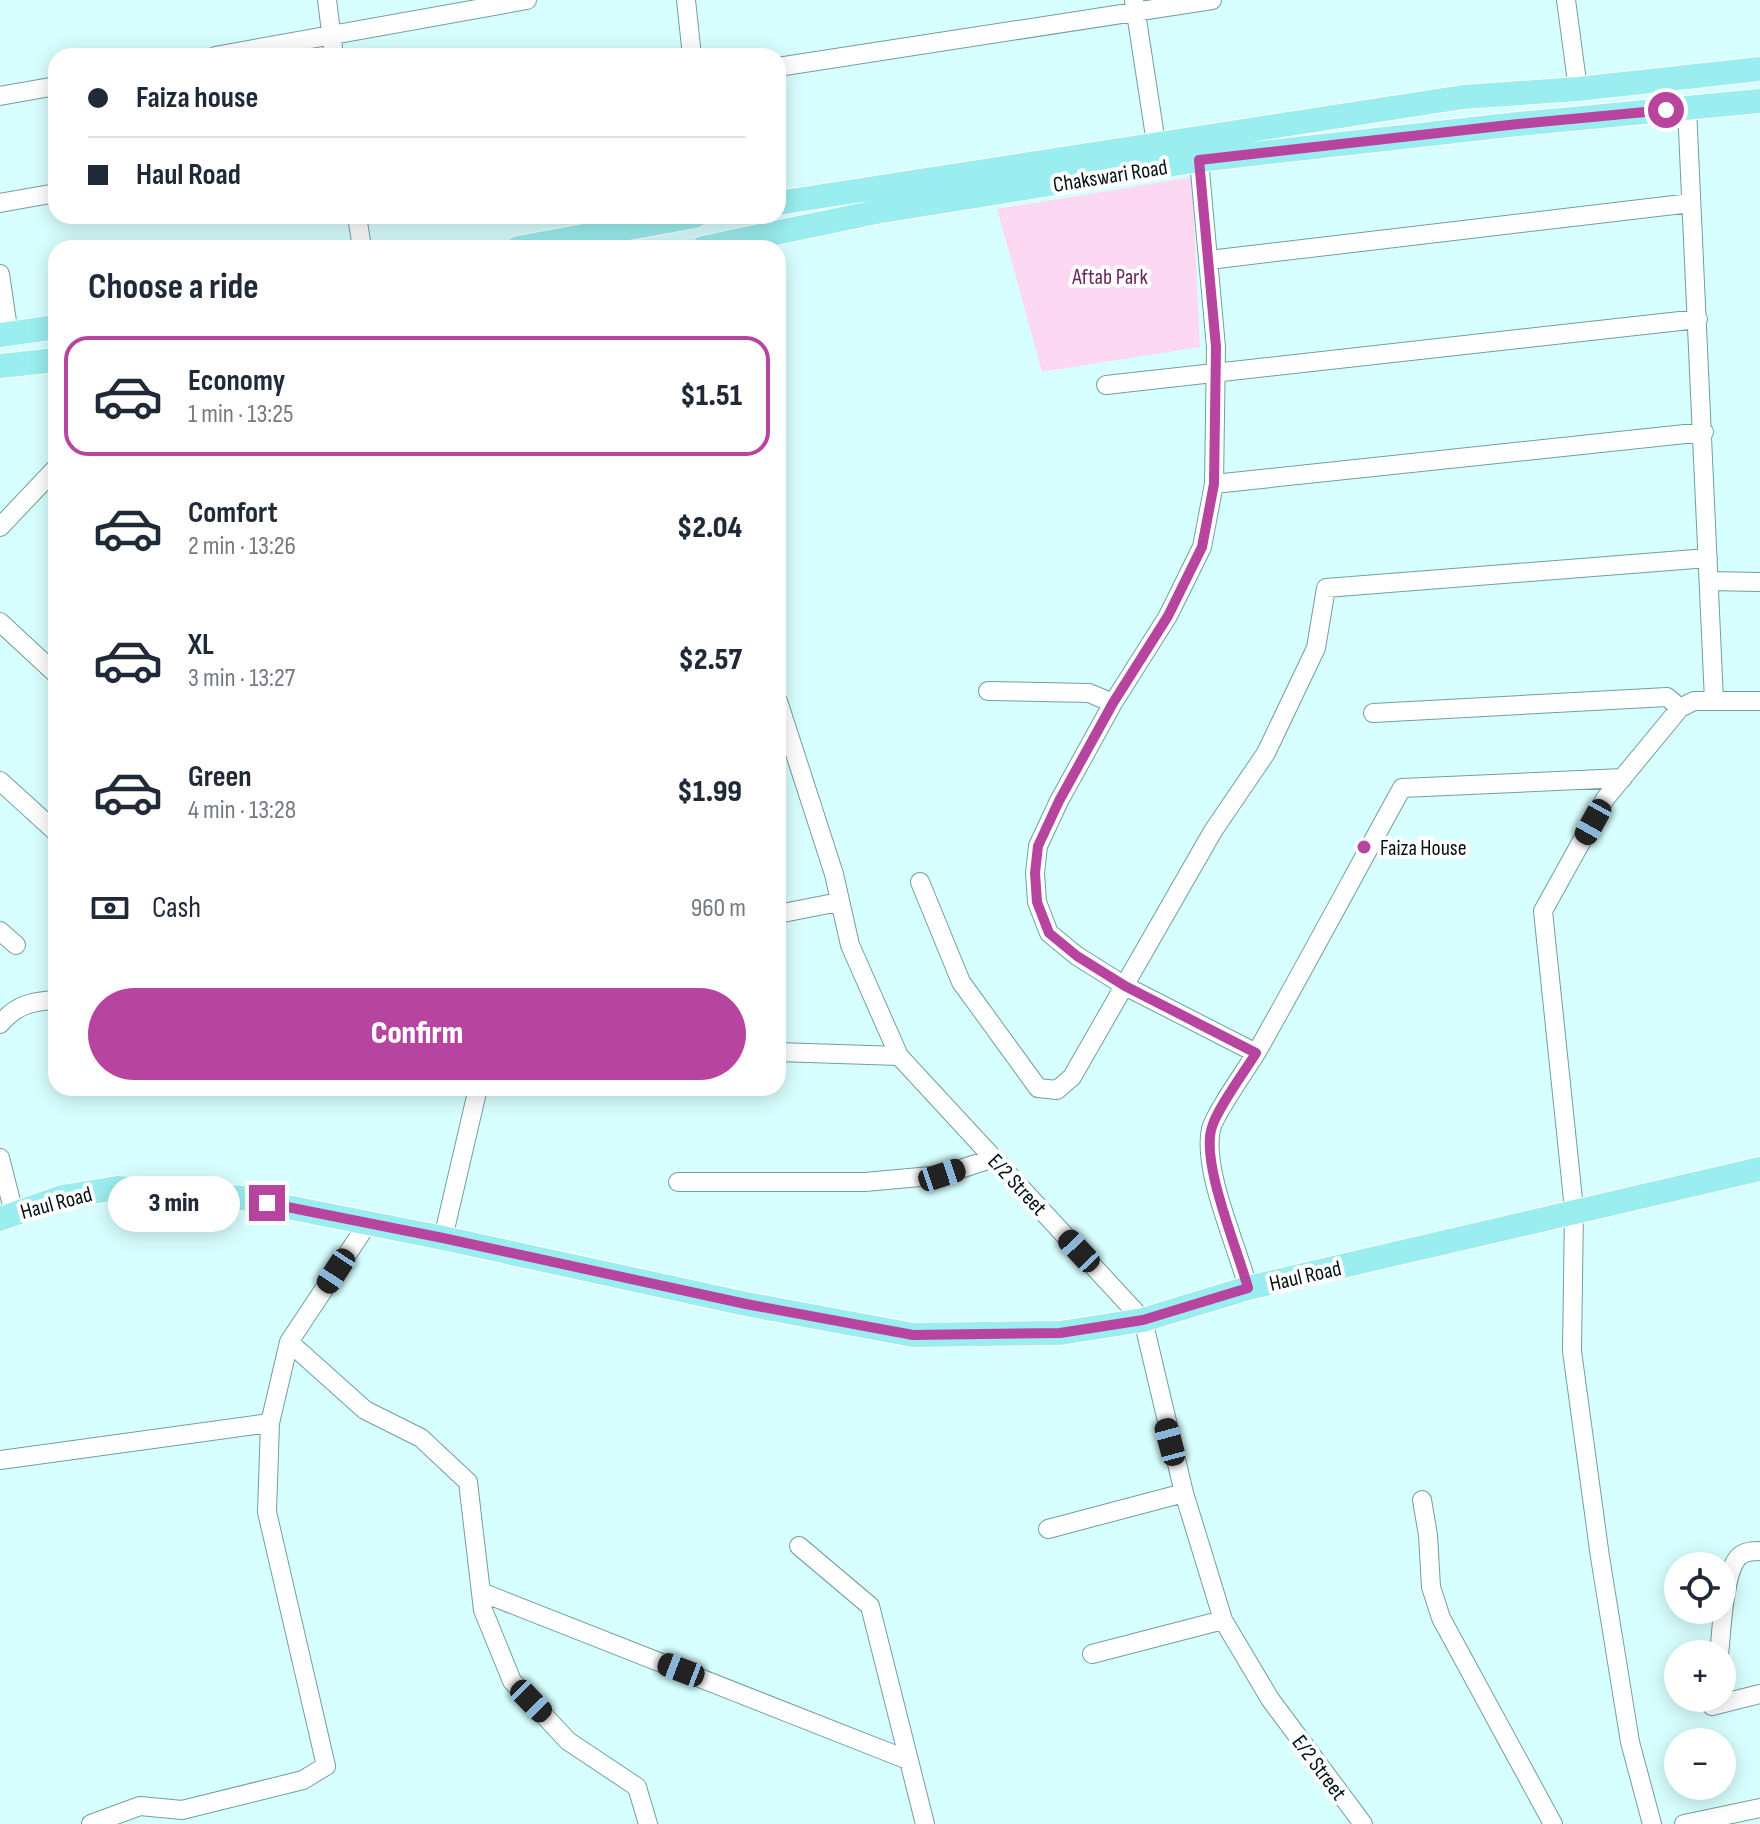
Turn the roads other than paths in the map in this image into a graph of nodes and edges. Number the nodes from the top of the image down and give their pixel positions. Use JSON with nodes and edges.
{"nodes":[{"id":1,"x":327,"y":0,"type":"edge"},
{"id":2,"x":527,"y":0,"type":"edge"},
{"id":3,"x":686,"y":0,"type":"edge"},
{"id":4,"x":1212,"y":0,"type":"edge"},
{"id":5,"x":1566,"y":0,"type":"edge"},
{"id":6,"x":1135,"y":6,"type":"edge"},
{"id":7,"x":332,"y":34,"type":"junction"},
{"id":8,"x":258,"y":48,"type":"edge"},
{"id":9,"x":333,"y":48,"type":"edge"},
{"id":10,"x":691,"y":48,"type":"edge"},
{"id":11,"x":786,"y":66,"type":"edge"},
{"id":12,"x":1760,"y":69,"type":"edge"},
{"id":13,"x":48,"y":87,"type":"edge"},
{"id":14,"x":1578,"y":89,"type":"junction"},
{"id":15,"x":0,"y":96,"type":"edge"},
{"id":16,"x":1760,"y":101,"type":"edge"},
{"id":17,"x":1687,"y":108,"type":"junction"},
{"id":18,"x":1156,"y":143,"type":"junction"},
{"id":19,"x":1199,"y":160,"type":"junction"},
{"id":20,"x":48,"y":194,"type":"edge"},
{"id":21,"x":786,"y":202,"type":"edge"},
{"id":22,"x":0,"y":203,"type":"edge"},
{"id":23,"x":1691,"y":203,"type":"junction"},
{"id":24,"x":651,"y":224,"type":"edge"},
{"id":25,"x":562,"y":240,"type":"edge"},
{"id":26,"x":747,"y":240,"type":"edge"},
{"id":27,"x":1209,"y":260,"type":"junction"},
{"id":28,"x":0,"y":274,"type":"edge"},
{"id":29,"x":1698,"y":319,"type":"junction"},
{"id":30,"x":48,"y":328,"type":"edge"},
{"id":31,"x":5,"y":335,"type":"edge"},
{"id":32,"x":48,"y":361,"type":"edge"},
{"id":33,"x":0,"y":366,"type":"edge"},
{"id":34,"x":1216,"y":371,"type":"junction"},
{"id":35,"x":1106,"y":385,"type":"dead end"},
{"id":36,"x":1704,"y":432,"type":"junction"},
{"id":37,"x":48,"y":476,"type":"edge"},
{"id":38,"x":1214,"y":484,"type":"junction"},
{"id":39,"x":0,"y":527,"type":"edge"},
{"id":40,"x":1708,"y":558,"type":"junction"},
{"id":41,"x":1709,"y":581,"type":"junction"},
{"id":42,"x":1760,"y":582,"type":"edge"},
{"id":43,"x":0,"y":622,"type":"edge"},
{"id":44,"x":48,"y":667,"type":"edge"},
{"id":45,"x":988,"y":691,"type":"dead end"},
{"id":46,"x":1714,"y":700,"type":"junction"},
{"id":47,"x":1760,"y":701,"type":"edge"},
{"id":48,"x":1113,"y":703,"type":"junction"},
{"id":49,"x":1680,"y":708,"type":"junction"},
{"id":50,"x":1373,"y":713,"type":"dead end"},
{"id":51,"x":786,"y":726,"type":"edge"},
{"id":52,"x":1623,"y":778,"type":"junction"},
{"id":53,"x":0,"y":781,"type":"edge"},
{"id":54,"x":48,"y":825,"type":"edge"},
{"id":55,"x":920,"y":882,"type":"dead end"},
{"id":56,"x":839,"y":902,"type":"junction"},
{"id":57,"x":786,"y":912,"type":"edge"},
{"id":58,"x":0,"y":931,"type":"edge"},
{"id":59,"x":16,"y":945,"type":"dead end"},
{"id":60,"x":1125,"y":986,"type":"junction"},
{"id":61,"x":48,"y":1001,"type":"edge"},
{"id":62,"x":0,"y":1024,"type":"edge"},
{"id":63,"x":786,"y":1052,"type":"edge"},
{"id":64,"x":1256,"y":1053,"type":"junction"},
{"id":65,"x":899,"y":1056,"type":"junction"},
{"id":66,"x":476,"y":1096,"type":"edge"},
{"id":67,"x":0,"y":1158,"type":"edge"},
{"id":68,"x":994,"y":1158,"type":"junction"},
{"id":69,"x":1760,"y":1169,"type":"edge"},
{"id":70,"x":678,"y":1182,"type":"dead end"},
{"id":71,"x":1574,"y":1213,"type":"junction"},
{"id":72,"x":7,"y":1216,"type":"edge"},
{"id":73,"x":368,"y":1223,"type":"junction"},
{"id":74,"x":443,"y":1238,"type":"junction"},
{"id":75,"x":1248,"y":1288,"type":"junction"},
{"id":76,"x":1143,"y":1320,"type":"junction"},
{"id":77,"x":289,"y":1342,"type":"junction"},
{"id":78,"x":270,"y":1423,"type":"junction"},
{"id":79,"x":0,"y":1460,"type":"edge"},
{"id":80,"x":1184,"y":1493,"type":"junction"},
{"id":81,"x":1422,"y":1500,"type":"dead end"},
{"id":82,"x":1048,"y":1529,"type":"dead end"},
{"id":83,"x":799,"y":1546,"type":"dead end"},
{"id":84,"x":1760,"y":1551,"type":"edge"},
{"id":85,"x":481,"y":1592,"type":"junction"},
{"id":86,"x":1223,"y":1620,"type":"junction"},
{"id":87,"x":1721,"y":1640,"type":"edge"},
{"id":88,"x":1092,"y":1654,"type":"dead end"},
{"id":89,"x":1760,"y":1694,"type":"edge"},
{"id":90,"x":1736,"y":1700,"type":"edge"},
{"id":91,"x":908,"y":1760,"type":"junction"},
{"id":92,"x":1760,"y":1808,"type":"edge"},
{"id":93,"x":186,"y":1817,"type":"edge"},
{"id":94,"x":91,"y":1824,"type":"edge"},
{"id":95,"x":648,"y":1824,"type":"edge"},
{"id":96,"x":925,"y":1824,"type":"edge"},
{"id":97,"x":1363,"y":1824,"type":"edge"},
{"id":98,"x":1553,"y":1824,"type":"edge"},
{"id":99,"x":1652,"y":1824,"type":"edge"},
{"id":100,"x":1684,"y":1824,"type":"edge"}],
"edges":[{"from":1,"to":7,"type":"street"},
{"from":2,"to":7,"type":"street"},
{"from":3,"to":10,"type":"street"},
{"from":4,"to":6,"type":"street"},
{"from":5,"to":14,"type":"street"},
{"from":6,"to":11,"type":"street"},
{"from":6,"to":18,"type":"street"},
{"from":7,"to":8,"type":"street"},
{"from":7,"to":9,"type":"street"},
{"from":12,"to":14,"type":"main road","name":"Chakswari Road"},
{"from":13,"to":15,"type":"street"},
{"from":14,"to":18,"type":"main road","name":"Chakswari Road"},
{"from":16,"to":17,"type":"main road","name":"Chakswari Road"},
{"from":17,"to":19,"type":"main road","name":"Chakswari Road"},
{"from":17,"to":23,"type":"street"},
{"from":18,"to":21,"type":"main road","name":"Chakswari Road"},
{"from":19,"to":26,"type":"main road","name":"Chakswari Road"},
{"from":19,"to":27,"type":"street"},
{"from":20,"to":22,"type":"street"},
{"from":23,"to":27,"type":"street"},
{"from":23,"to":29,"type":"street"},
{"from":24,"to":25,"type":"main road"},
{"from":27,"to":34,"type":"street"},
{"from":28,"to":31,"type":"street"},
{"from":29,"to":34,"type":"street"},
{"from":29,"to":36,"type":"street"},
{"from":30,"to":31,"type":"main road"},
{"from":32,"to":33,"type":"main road"},
{"from":34,"to":35,"type":"street"},
{"from":34,"to":38,"type":"street"},
{"from":36,"to":38,"type":"street"},
{"from":36,"to":40,"type":"street"},
{"from":37,"to":39,"type":"street"},
{"from":38,"to":48,"type":"street"},
{"from":40,"to":41,"type":"street"},
{"from":40,"to":60,"type":"street"},
{"from":41,"to":42,"type":"street"},
{"from":41,"to":46,"type":"street"},
{"from":43,"to":44,"type":"street"},
{"from":45,"to":48,"type":"street"},
{"from":46,"to":47,"type":"street"},
{"from":46,"to":49,"type":"street"},
{"from":48,"to":60,"type":"street"},
{"from":49,"to":50,"type":"street"},
{"from":49,"to":52,"type":"street"},
{"from":51,"to":56,"type":"street","name":"E/2 Street"},
{"from":52,"to":64,"type":"street"},
{"from":52,"to":71,"type":"street"},
{"from":53,"to":54,"type":"street"},
{"from":55,"to":60,"type":"street"},
{"from":56,"to":57,"type":"street"},
{"from":56,"to":65,"type":"street","name":"E/2 Street"},
{"from":58,"to":59,"type":"street"},
{"from":60,"to":64,"type":"street"},
{"from":61,"to":62,"type":"street"},
{"from":63,"to":65,"type":"street"},
{"from":64,"to":75,"type":"street"},
{"from":65,"to":68,"type":"street","name":"E/2 Street"},
{"from":66,"to":74,"type":"street"},
{"from":67,"to":72,"type":"street"},
{"from":68,"to":70,"type":"street"},
{"from":68,"to":76,"type":"street","name":"E/2 Street"},
{"from":69,"to":71,"type":"main road","name":"Haul Road"},
{"from":71,"to":75,"type":"main road","name":"Haul Road"},
{"from":71,"to":99,"type":"street"},
{"from":72,"to":73,"type":"main road","name":"Haul Road"},
{"from":73,"to":74,"type":"main road","name":"Haul Road"},
{"from":73,"to":77,"type":"street"},
{"from":74,"to":76,"type":"main road","name":"Haul Road"},
{"from":75,"to":76,"type":"main road","name":"Haul Road"},
{"from":76,"to":80,"type":"street","name":"E/2 Street"},
{"from":77,"to":78,"type":"street"},
{"from":77,"to":85,"type":"street"},
{"from":78,"to":79,"type":"street"},
{"from":78,"to":93,"type":"street"},
{"from":80,"to":82,"type":"street"},
{"from":80,"to":86,"type":"street","name":"E/2 Street"},
{"from":81,"to":98,"type":"street"},
{"from":83,"to":91,"type":"street"},
{"from":84,"to":87,"type":"street"},
{"from":85,"to":91,"type":"street"},
{"from":85,"to":95,"type":"street"},
{"from":86,"to":88,"type":"street"},
{"from":86,"to":97,"type":"street","name":"E/2 Street"},
{"from":89,"to":90,"type":"street"},
{"from":91,"to":96,"type":"street"},
{"from":92,"to":100,"type":"street"},
{"from":93,"to":94,"type":"street"}]}
